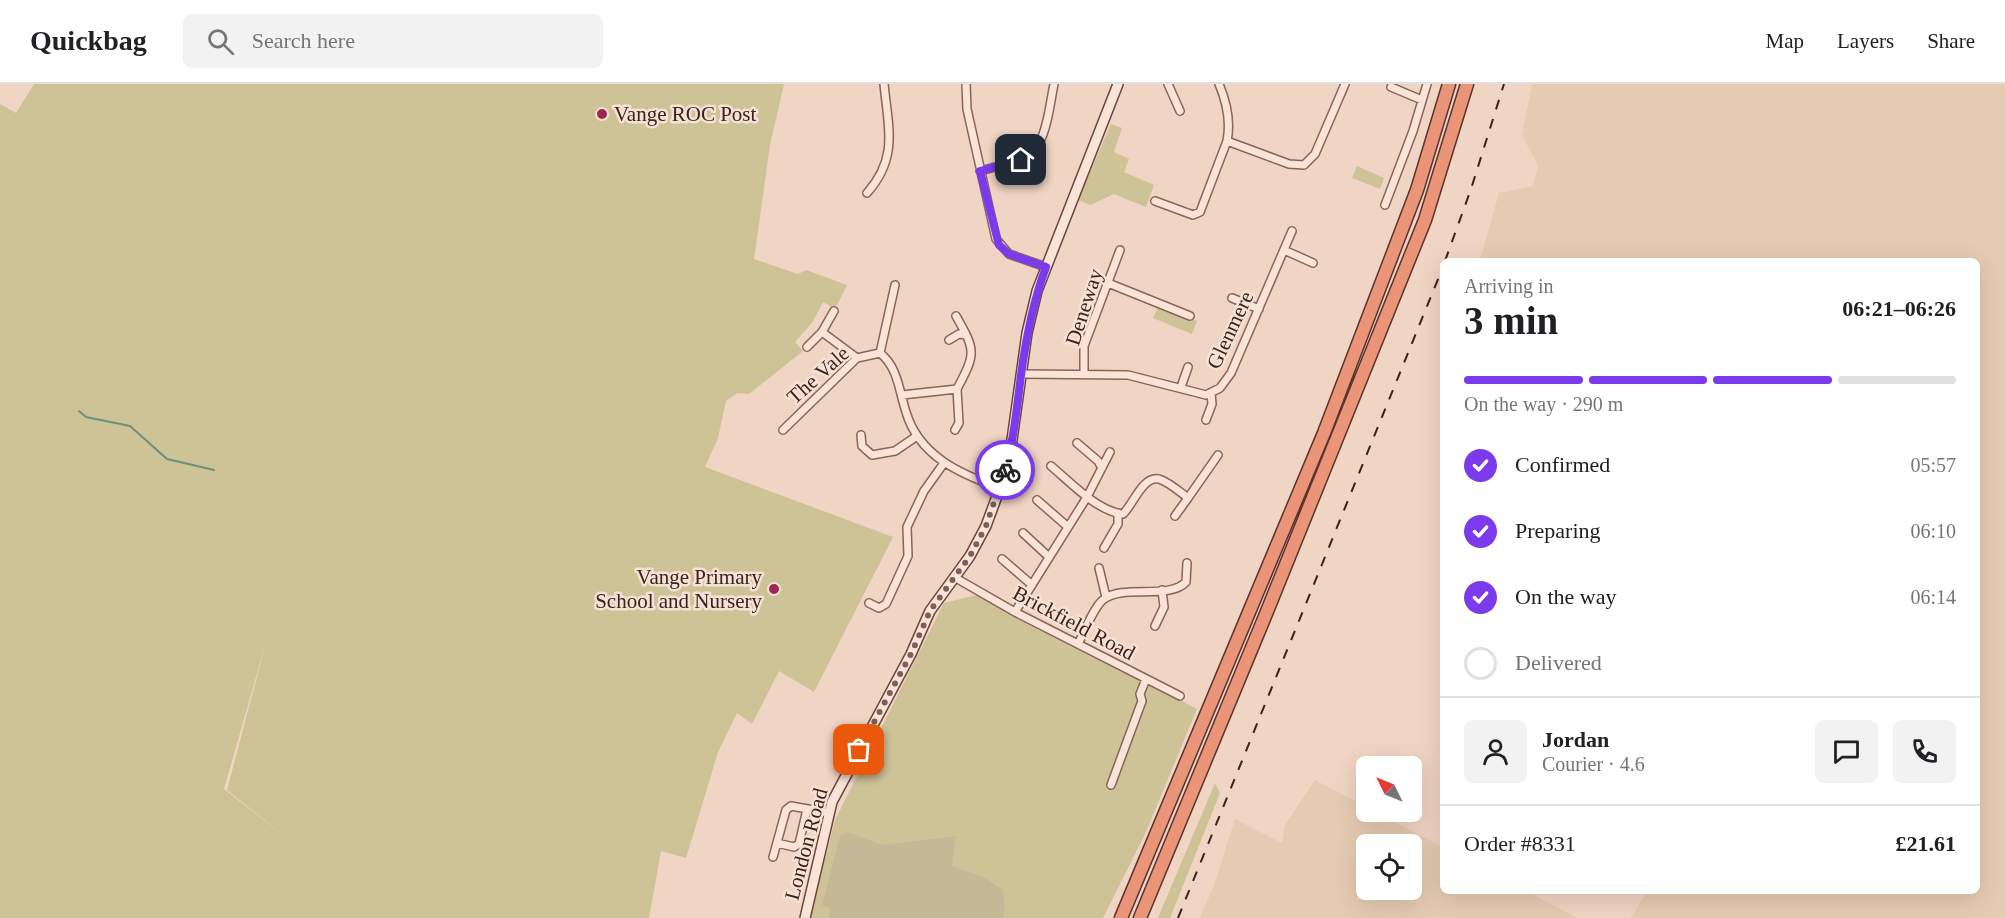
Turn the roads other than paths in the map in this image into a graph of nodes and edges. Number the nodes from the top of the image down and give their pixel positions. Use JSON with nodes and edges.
{"nodes":[{"id":1,"x":884,"y":84,"type":"edge"},
{"id":2,"x":966,"y":84,"type":"edge"},
{"id":3,"x":1054,"y":84,"type":"edge"},
{"id":4,"x":1118,"y":84,"type":"edge"},
{"id":5,"x":1168,"y":84,"type":"edge"},
{"id":6,"x":1219,"y":84,"type":"edge"},
{"id":7,"x":1345,"y":84,"type":"edge"},
{"id":8,"x":1427,"y":84,"type":"edge"},
{"id":9,"x":1449,"y":84,"type":"edge"},
{"id":10,"x":1467,"y":84,"type":"edge"},
{"id":11,"x":1391,"y":87,"type":"dead end"},
{"id":12,"x":1422,"y":100,"type":"junction"},
{"id":13,"x":1180,"y":111,"type":"dead end"},
{"id":14,"x":1227,"y":141,"type":"junction"},
{"id":15,"x":980,"y":171,"type":"junction"},
{"id":16,"x":867,"y":193,"type":"dead end"},
{"id":17,"x":1155,"y":201,"type":"dead end"},
{"id":18,"x":1385,"y":205,"type":"dead end"},
{"id":19,"x":1292,"y":231,"type":"dead end"},
{"id":20,"x":1120,"y":250,"type":"dead end"},
{"id":21,"x":1284,"y":250,"type":"junction"},
{"id":22,"x":1313,"y":263,"type":"dead end"},
{"id":23,"x":1046,"y":267,"type":"junction"},
{"id":24,"x":1108,"y":282,"type":"junction"},
{"id":25,"x":896,"y":285,"type":"dead end"},
{"id":26,"x":1232,"y":298,"type":"dead end"},
{"id":27,"x":1258,"y":309,"type":"junction"},
{"id":28,"x":834,"y":311,"type":"dead end"},
{"id":29,"x":956,"y":316,"type":"dead end"},
{"id":30,"x":1190,"y":316,"type":"dead end"},
{"id":31,"x":822,"y":332,"type":"junction"},
{"id":32,"x":966,"y":335,"type":"junction"},
{"id":33,"x":949,"y":340,"type":"dead end"},
{"id":34,"x":807,"y":347,"type":"dead end"},
{"id":35,"x":880,"y":353,"type":"junction"},
{"id":36,"x":857,"y":358,"type":"junction"},
{"id":37,"x":1188,"y":367,"type":"dead end"},
{"id":38,"x":1021,"y":374,"type":"junction"},
{"id":39,"x":1084,"y":375,"type":"junction"},
{"id":40,"x":1181,"y":387,"type":"junction"},
{"id":41,"x":957,"y":389,"type":"junction"},
{"id":42,"x":1211,"y":393,"type":"junction"},
{"id":43,"x":902,"y":395,"type":"junction"},
{"id":44,"x":1206,"y":420,"type":"dead end"},
{"id":45,"x":783,"y":430,"type":"dead end"},
{"id":46,"x":955,"y":430,"type":"dead end"},
{"id":47,"x":861,"y":435,"type":"dead end"},
{"id":48,"x":916,"y":436,"type":"junction"},
{"id":49,"x":1077,"y":443,"type":"dead end"},
{"id":50,"x":862,"y":446,"type":"junction"},
{"id":51,"x":1110,"y":452,"type":"dead end"},
{"id":52,"x":854,"y":453,"type":"dead end"},
{"id":53,"x":1218,"y":455,"type":"dead end"},
{"id":54,"x":944,"y":463,"type":"junction"},
{"id":55,"x":1051,"y":466,"type":"dead end"},
{"id":56,"x":1102,"y":468,"type":"junction"},
{"id":57,"x":1000,"y":488,"type":"junction"},
{"id":58,"x":1087,"y":497,"type":"junction"},
{"id":59,"x":1188,"y":498,"type":"junction"},
{"id":60,"x":1037,"y":500,"type":"dead end"},
{"id":61,"x":1118,"y":513,"type":"junction"},
{"id":62,"x":1175,"y":516,"type":"dead end"},
{"id":63,"x":1068,"y":527,"type":"junction"},
{"id":64,"x":1023,"y":533,"type":"dead end"},
{"id":65,"x":1104,"y":548,"type":"dead end"},
{"id":66,"x":1049,"y":557,"type":"junction"},
{"id":67,"x":1002,"y":559,"type":"dead end"},
{"id":68,"x":1187,"y":563,"type":"dead end"},
{"id":69,"x":1099,"y":568,"type":"dead end"},
{"id":70,"x":954,"y":577,"type":"junction"},
{"id":71,"x":1032,"y":585,"type":"junction"},
{"id":72,"x":1162,"y":590,"type":"junction"},
{"id":73,"x":1106,"y":597,"type":"junction"},
{"id":74,"x":869,"y":603,"type":"dead end"},
{"id":75,"x":1015,"y":612,"type":"junction"},
{"id":76,"x":1155,"y":626,"type":"dead end"},
{"id":77,"x":1078,"y":644,"type":"junction"},
{"id":78,"x":1146,"y":679,"type":"junction"},
{"id":79,"x":1180,"y":696,"type":"dead end"},
{"id":80,"x":1111,"y":785,"type":"dead end"},
{"id":81,"x":807,"y":809,"type":"junction"},
{"id":82,"x":830,"y":813,"type":"junction"},
{"id":83,"x":777,"y":843,"type":"junction"},
{"id":84,"x":773,"y":857,"type":"dead end"},
{"id":85,"x":805,"y":918,"type":"edge"},
{"id":86,"x":1121,"y":918,"type":"edge"},
{"id":87,"x":1140,"y":918,"type":"edge"}],
"edges":[{"from":1,"to":16,"type":"street"},
{"from":2,"to":15,"type":"street"},
{"from":3,"to":15,"type":"street"},
{"from":4,"to":23,"type":"main road","name":"London Road"},
{"from":5,"to":13,"type":"street"},
{"from":6,"to":14,"type":"street"},
{"from":7,"to":14,"type":"street"},
{"from":8,"to":12,"type":"street"},
{"from":9,"to":86,"type":"highway"},
{"from":10,"to":87,"type":"highway"},
{"from":11,"to":12,"type":"street"},
{"from":12,"to":18,"type":"street"},
{"from":14,"to":17,"type":"street"},
{"from":15,"to":23,"type":"street"},
{"from":19,"to":21,"type":"street","name":"Glenmere"},
{"from":20,"to":24,"type":"street","name":"Deneway"},
{"from":21,"to":22,"type":"street"},
{"from":21,"to":27,"type":"street","name":"Glenmere"},
{"from":23,"to":38,"type":"main road","name":"London Road"},
{"from":24,"to":30,"type":"street"},
{"from":24,"to":39,"type":"street","name":"Deneway"},
{"from":25,"to":35,"type":"street","name":"The Vale"},
{"from":26,"to":27,"type":"street"},
{"from":27,"to":42,"type":"street","name":"Glenmere"},
{"from":28,"to":31,"type":"street"},
{"from":29,"to":32,"type":"street"},
{"from":31,"to":34,"type":"street"},
{"from":31,"to":36,"type":"street"},
{"from":32,"to":33,"type":"street"},
{"from":32,"to":41,"type":"street"},
{"from":35,"to":36,"type":"street","name":"The Vale"},
{"from":35,"to":43,"type":"street","name":"The Vale"},
{"from":36,"to":45,"type":"street","name":"The Vale"},
{"from":37,"to":40,"type":"street"},
{"from":38,"to":39,"type":"street","name":"Glenmere"},
{"from":38,"to":57,"type":"main road","name":"London Road"},
{"from":39,"to":40,"type":"street","name":"Glenmere"},
{"from":40,"to":42,"type":"street","name":"Glenmere"},
{"from":41,"to":43,"type":"street"},
{"from":41,"to":46,"type":"street"},
{"from":42,"to":44,"type":"street"},
{"from":43,"to":48,"type":"street","name":"The Vale"},
{"from":47,"to":50,"type":"street"},
{"from":48,"to":50,"type":"street"},
{"from":48,"to":54,"type":"street","name":"The Vale"},
{"from":49,"to":56,"type":"street"},
{"from":50,"to":52,"type":"street"},
{"from":51,"to":56,"type":"street"},
{"from":53,"to":59,"type":"street"},
{"from":54,"to":57,"type":"street","name":"The Vale"},
{"from":54,"to":74,"type":"street"},
{"from":55,"to":58,"type":"street"},
{"from":56,"to":58,"type":"street"},
{"from":57,"to":70,"type":"main road","name":"London Road"},
{"from":58,"to":61,"type":"street"},
{"from":58,"to":63,"type":"street"},
{"from":59,"to":61,"type":"street"},
{"from":59,"to":62,"type":"street"},
{"from":60,"to":63,"type":"street"},
{"from":61,"to":65,"type":"street"},
{"from":63,"to":66,"type":"street"},
{"from":64,"to":66,"type":"street"},
{"from":66,"to":71,"type":"street"},
{"from":67,"to":71,"type":"street"},
{"from":68,"to":72,"type":"street"},
{"from":69,"to":73,"type":"street"},
{"from":70,"to":75,"type":"street","name":"Brickfield Road"},
{"from":70,"to":82,"type":"main road","name":"London Road"},
{"from":71,"to":75,"type":"street"},
{"from":72,"to":73,"type":"street"},
{"from":72,"to":76,"type":"street"},
{"from":73,"to":77,"type":"street"},
{"from":75,"to":77,"type":"street","name":"Brickfield Road"},
{"from":77,"to":78,"type":"street","name":"Brickfield Road"},
{"from":78,"to":79,"type":"street","name":"Brickfield Road"},
{"from":78,"to":80,"type":"street"},
{"from":81,"to":82,"type":"street"},
{"from":81,"to":83,"type":"street"},
{"from":81,"to":83,"type":"street"},
{"from":82,"to":85,"type":"main road","name":"London Road"},
{"from":83,"to":84,"type":"street"}]}
